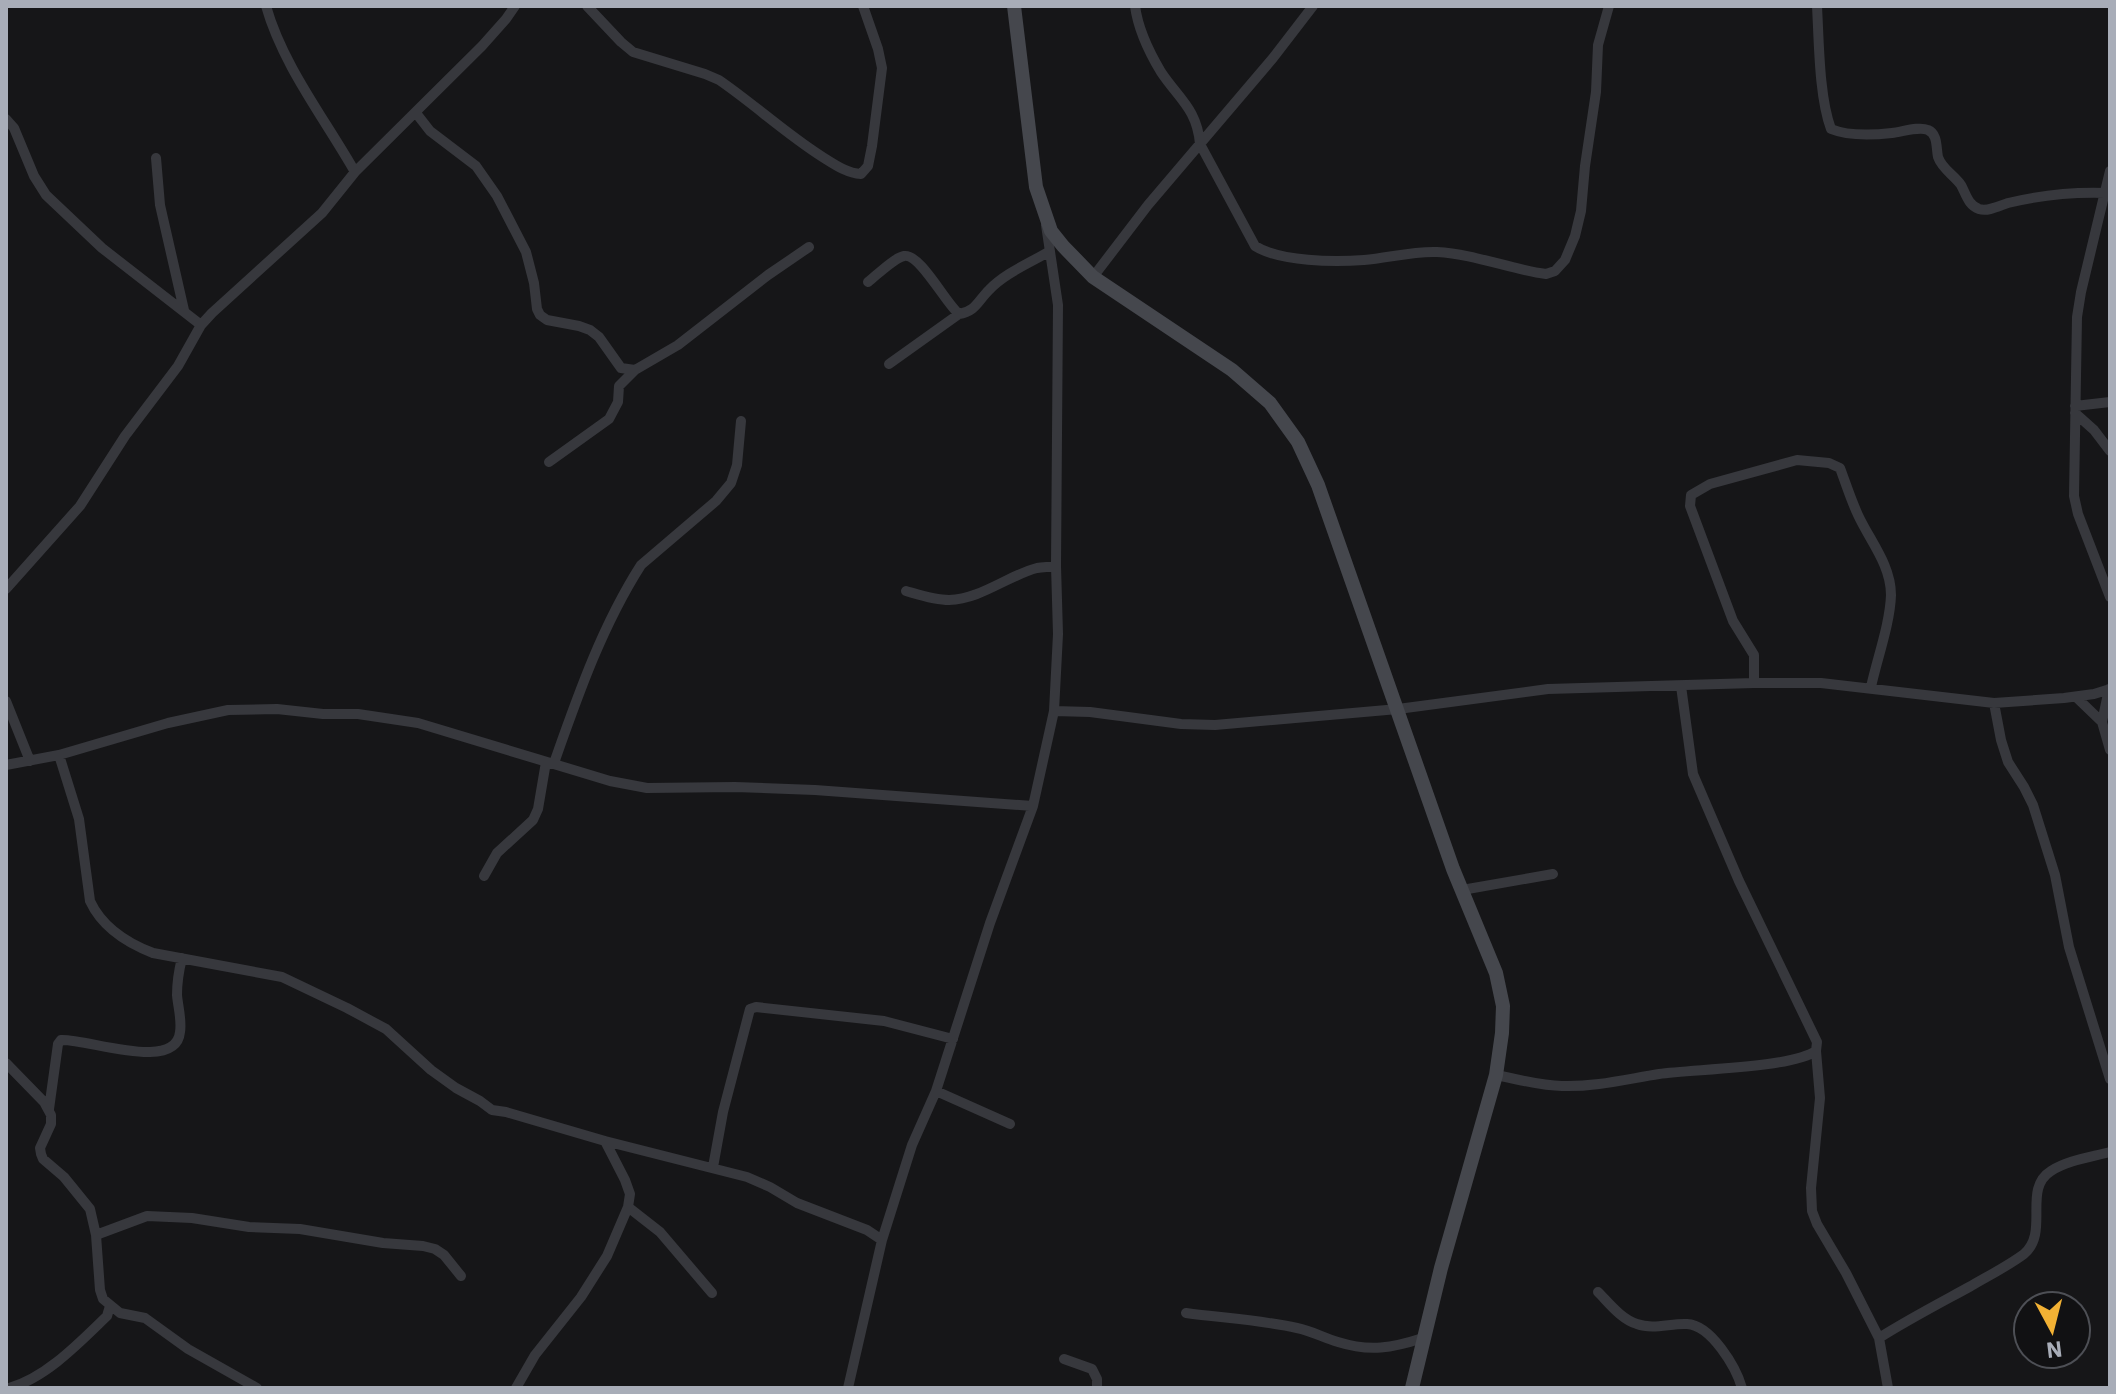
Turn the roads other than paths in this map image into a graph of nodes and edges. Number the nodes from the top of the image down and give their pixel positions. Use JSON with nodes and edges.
{"nodes":[{"id":1,"x":266,"y":6,"type":"edge"},
{"id":2,"x":515,"y":6,"type":"edge"},
{"id":3,"x":587,"y":6,"type":"edge"},
{"id":4,"x":863,"y":6,"type":"edge"},
{"id":5,"x":1014,"y":6,"type":"edge"},
{"id":6,"x":1135,"y":6,"type":"edge"},
{"id":7,"x":1313,"y":6,"type":"edge"},
{"id":8,"x":1609,"y":6,"type":"edge"},
{"id":9,"x":1817,"y":6,"type":"edge"},
{"id":10,"x":416,"y":113,"type":"junction"},
{"id":11,"x":6,"y":119,"type":"edge"},
{"id":12,"x":1200,"y":144,"type":"junction"},
{"id":13,"x":156,"y":158,"type":"dead end"},
{"id":14,"x":2110,"y":171,"type":"edge"},
{"id":15,"x":355,"y":172,"type":"junction"},
{"id":16,"x":2105,"y":193,"type":"junction"},
{"id":17,"x":1044,"y":215,"type":"junction"},
{"id":18,"x":809,"y":247,"type":"dead end"},
{"id":19,"x":1050,"y":251,"type":"junction"},
{"id":20,"x":1093,"y":277,"type":"junction"},
{"id":21,"x":868,"y":282,"type":"dead end"},
{"id":22,"x":184,"y":310,"type":"junction"},
{"id":23,"x":959,"y":314,"type":"junction"},
{"id":24,"x":201,"y":325,"type":"junction"},
{"id":25,"x":889,"y":364,"type":"dead end"},
{"id":26,"x":635,"y":370,"type":"junction"},
{"id":27,"x":2110,"y":402,"type":"edge"},
{"id":28,"x":2075,"y":409,"type":"junction"},
{"id":29,"x":741,"y":421,"type":"dead end"},
{"id":30,"x":2110,"y":451,"type":"edge"},
{"id":31,"x":549,"y":462,"type":"dead end"},
{"id":32,"x":1056,"y":566,"type":"junction"},
{"id":33,"x":6,"y":589,"type":"edge"},
{"id":34,"x":906,"y":591,"type":"dead end"},
{"id":35,"x":2110,"y":597,"type":"edge"},
{"id":36,"x":1754,"y":683,"type":"junction"},
{"id":37,"x":1681,"y":686,"type":"junction"},
{"id":38,"x":1871,"y":687,"type":"junction"},
{"id":39,"x":2109,"y":689,"type":"edge"},
{"id":40,"x":2076,"y":697,"type":"junction"},
{"id":41,"x":6,"y":701,"type":"edge"},
{"id":42,"x":1994,"y":703,"type":"junction"},
{"id":43,"x":1398,"y":709,"type":"junction"},
{"id":44,"x":1054,"y":711,"type":"junction"},
{"id":45,"x":2102,"y":722,"type":"junction"},
{"id":46,"x":2110,"y":750,"type":"edge"},
{"id":47,"x":59,"y":755,"type":"junction"},
{"id":48,"x":30,"y":761,"type":"junction"},
{"id":49,"x":550,"y":763,"type":"junction"},
{"id":50,"x":6,"y":765,"type":"edge"},
{"id":51,"x":1033,"y":806,"type":"junction"},
{"id":52,"x":1553,"y":874,"type":"dead end"},
{"id":53,"x":484,"y":876,"type":"dead end"},
{"id":54,"x":1462,"y":890,"type":"junction"},
{"id":55,"x":182,"y":958,"type":"junction"},
{"id":56,"x":953,"y":1039,"type":"junction"},
{"id":57,"x":1816,"y":1051,"type":"junction"},
{"id":58,"x":6,"y":1063,"type":"edge"},
{"id":59,"x":1496,"y":1075,"type":"junction"},
{"id":60,"x":2110,"y":1079,"type":"edge"},
{"id":61,"x":936,"y":1091,"type":"junction"},
{"id":62,"x":49,"y":1109,"type":"junction"},
{"id":63,"x":1010,"y":1124,"type":"dead end"},
{"id":64,"x":605,"y":1141,"type":"junction"},
{"id":65,"x":2110,"y":1152,"type":"edge"},
{"id":66,"x":713,"y":1167,"type":"junction"},
{"id":67,"x":628,"y":1207,"type":"junction"},
{"id":68,"x":96,"y":1235,"type":"junction"},
{"id":69,"x":882,"y":1240,"type":"junction"},
{"id":70,"x":461,"y":1276,"type":"dead end"},
{"id":71,"x":1598,"y":1292,"type":"dead end"},
{"id":72,"x":712,"y":1293,"type":"dead end"},
{"id":73,"x":110,"y":1306,"type":"junction"},
{"id":74,"x":1186,"y":1313,"type":"dead end"},
{"id":75,"x":1423,"y":1338,"type":"junction"},
{"id":76,"x":1879,"y":1338,"type":"junction"},
{"id":77,"x":1064,"y":1359,"type":"dead end"},
{"id":78,"x":9,"y":1388,"type":"edge"},
{"id":79,"x":257,"y":1388,"type":"edge"},
{"id":80,"x":516,"y":1388,"type":"edge"},
{"id":81,"x":848,"y":1388,"type":"edge"},
{"id":82,"x":1097,"y":1388,"type":"edge"},
{"id":83,"x":1412,"y":1388,"type":"edge"},
{"id":84,"x":1742,"y":1388,"type":"edge"},
{"id":85,"x":1888,"y":1388,"type":"edge"}],
"edges":[{"from":1,"to":15,"type":"street"},
{"from":2,"to":10,"type":"street"},
{"from":3,"to":4,"type":"street"},
{"from":5,"to":17,"type":"main road"},
{"from":6,"to":12,"type":"street"},
{"from":7,"to":12,"type":"street"},
{"from":8,"to":12,"type":"street"},
{"from":9,"to":16,"type":"street"},
{"from":10,"to":15,"type":"street"},
{"from":10,"to":26,"type":"street"},
{"from":11,"to":22,"type":"street"},
{"from":12,"to":20,"type":"street"},
{"from":13,"to":22,"type":"street"},
{"from":14,"to":16,"type":"street"},
{"from":15,"to":24,"type":"street"},
{"from":16,"to":28,"type":"street"},
{"from":17,"to":19,"type":"street"},
{"from":17,"to":20,"type":"main road"},
{"from":18,"to":26,"type":"street"},
{"from":19,"to":23,"type":"street"},
{"from":19,"to":32,"type":"street"},
{"from":20,"to":43,"type":"main road"},
{"from":21,"to":23,"type":"street"},
{"from":22,"to":24,"type":"street"},
{"from":23,"to":25,"type":"street"},
{"from":24,"to":33,"type":"street"},
{"from":26,"to":31,"type":"street"},
{"from":27,"to":28,"type":"street"},
{"from":28,"to":30,"type":"street"},
{"from":28,"to":35,"type":"street"},
{"from":29,"to":49,"type":"street"},
{"from":32,"to":34,"type":"street"},
{"from":32,"to":44,"type":"street"},
{"from":36,"to":37,"type":"street"},
{"from":36,"to":38,"type":"street"},
{"from":36,"to":38,"type":"street"},
{"from":37,"to":43,"type":"street"},
{"from":37,"to":57,"type":"street"},
{"from":38,"to":42,"type":"street"},
{"from":39,"to":40,"type":"street"},
{"from":39,"to":45,"type":"street"},
{"from":40,"to":42,"type":"street"},
{"from":40,"to":45,"type":"street"},
{"from":41,"to":48,"type":"street"},
{"from":42,"to":60,"type":"street"},
{"from":43,"to":44,"type":"street"},
{"from":43,"to":54,"type":"main road"},
{"from":44,"to":51,"type":"street"},
{"from":45,"to":46,"type":"street"},
{"from":47,"to":48,"type":"street"},
{"from":47,"to":49,"type":"street"},
{"from":47,"to":55,"type":"street"},
{"from":48,"to":50,"type":"street"},
{"from":49,"to":51,"type":"street"},
{"from":49,"to":53,"type":"street"},
{"from":51,"to":56,"type":"street"},
{"from":52,"to":54,"type":"street"},
{"from":54,"to":59,"type":"main road"},
{"from":55,"to":62,"type":"street"},
{"from":55,"to":64,"type":"street"},
{"from":56,"to":61,"type":"street"},
{"from":56,"to":66,"type":"street"},
{"from":57,"to":59,"type":"street"},
{"from":57,"to":76,"type":"street"},
{"from":58,"to":62,"type":"street"},
{"from":59,"to":75,"type":"main road"},
{"from":61,"to":63,"type":"street"},
{"from":61,"to":69,"type":"street"},
{"from":62,"to":68,"type":"street"},
{"from":64,"to":66,"type":"street"},
{"from":64,"to":67,"type":"street"},
{"from":65,"to":76,"type":"street"},
{"from":66,"to":69,"type":"street"},
{"from":67,"to":72,"type":"street"},
{"from":67,"to":80,"type":"street"},
{"from":68,"to":70,"type":"street"},
{"from":68,"to":73,"type":"street"},
{"from":69,"to":81,"type":"street"},
{"from":71,"to":84,"type":"street"},
{"from":73,"to":78,"type":"street"},
{"from":73,"to":79,"type":"street"},
{"from":74,"to":75,"type":"street"},
{"from":75,"to":83,"type":"main road"},
{"from":76,"to":85,"type":"street"},
{"from":77,"to":82,"type":"street"}]}
